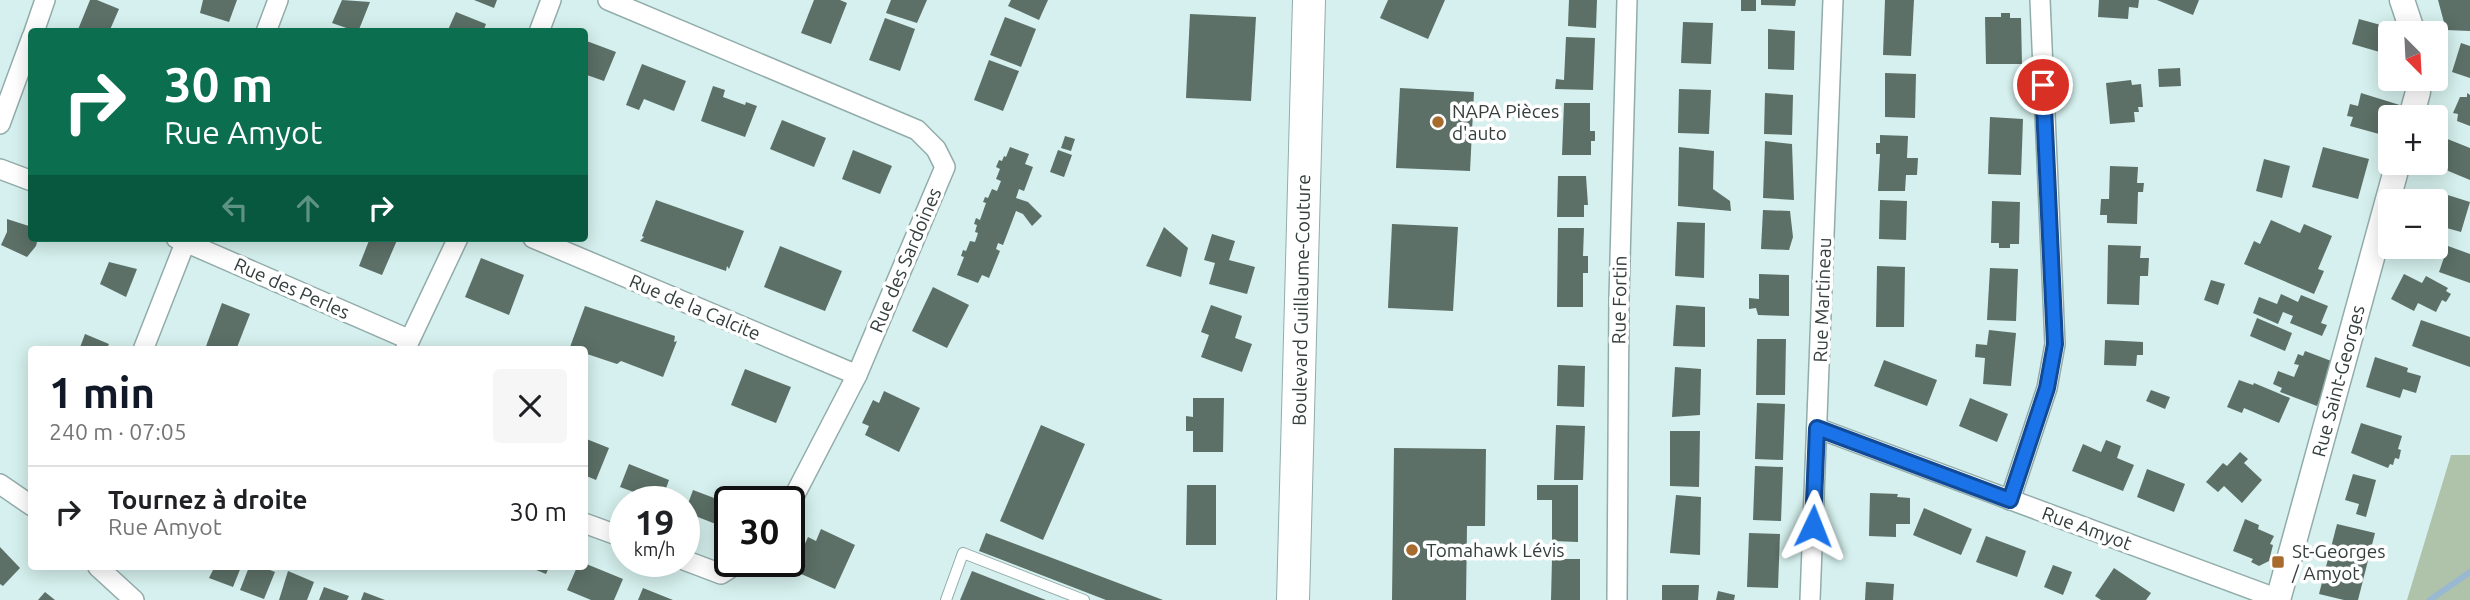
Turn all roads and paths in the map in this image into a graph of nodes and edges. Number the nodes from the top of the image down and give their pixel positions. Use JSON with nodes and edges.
{"nodes":[{"id":1,"x":45,"y":0,"type":"edge"},
{"id":2,"x":278,"y":0,"type":"edge"},
{"id":3,"x":551,"y":0,"type":"edge"},
{"id":4,"x":608,"y":0,"type":"edge"},
{"id":5,"x":1308,"y":0,"type":"edge"},
{"id":6,"x":1627,"y":0,"type":"edge"},
{"id":7,"x":1833,"y":0,"type":"edge"},
{"id":8,"x":2040,"y":0,"type":"edge"},
{"id":9,"x":2402,"y":0,"type":"edge"},
{"id":10,"x":2409,"y":21,"type":"edge"},
{"id":11,"x":35,"y":28,"type":"edge"},
{"id":12,"x":268,"y":28,"type":"edge"},
{"id":13,"x":540,"y":28,"type":"edge"},
{"id":14,"x":28,"y":48,"type":"edge"},
{"id":15,"x":0,"y":124,"type":"edge"},
{"id":16,"x":0,"y":169,"type":"edge"},
{"id":17,"x":2395,"y":175,"type":"edge"},
{"id":18,"x":28,"y":180,"type":"edge"},
{"id":19,"x":182,"y":242,"type":"edge"},
{"id":20,"x":189,"y":242,"type":"edge"},
{"id":21,"x":456,"y":242,"type":"edge"},
{"id":22,"x":542,"y":242,"type":"edge"},
{"id":23,"x":407,"y":345,"type":"edge"},
{"id":24,"x":145,"y":346,"type":"edge"},
{"id":25,"x":857,"y":375,"type":"junction"},
{"id":26,"x":1817,"y":428,"type":"junction"},
{"id":27,"x":0,"y":484,"type":"edge"},
{"id":28,"x":799,"y":486,"type":"edge"},
{"id":29,"x":2010,"y":500,"type":"junction"},
{"id":30,"x":28,"y":501,"type":"edge"},
{"id":31,"x":588,"y":524,"type":"edge"},
{"id":32,"x":609,"y":532,"type":"edge"},
{"id":33,"x":101,"y":570,"type":"edge"},
{"id":34,"x":134,"y":600,"type":"edge"},
{"id":35,"x":946,"y":600,"type":"edge"},
{"id":36,"x":1084,"y":600,"type":"edge"},
{"id":37,"x":1293,"y":600,"type":"edge"},
{"id":38,"x":1617,"y":600,"type":"edge"},
{"id":39,"x":1810,"y":600,"type":"edge"},
{"id":40,"x":2278,"y":600,"type":"edge"}],
"edges":[{"from":1,"to":11,"type":"street"},
{"from":2,"to":12,"type":"street"},
{"from":3,"to":13,"type":"street"},
{"from":4,"to":25,"type":"street","name":"Rue des Sardoines"},
{"from":5,"to":37,"type":"main road","name":"Boulevard Guillaume-Couture"},
{"from":6,"to":38,"type":"street","name":"Rue Fortin"},
{"from":7,"to":26,"type":"street","name":"Rue Martineau"},
{"from":8,"to":29,"type":"street"},
{"from":9,"to":10,"type":"street"},
{"from":14,"to":15,"type":"street"},
{"from":16,"to":18,"type":"street"},
{"from":17,"to":40,"type":"street","name":"Rue Saint-Georges"},
{"from":19,"to":24,"type":"street"},
{"from":20,"to":23,"type":"street","name":"Rue des Perles"},
{"from":21,"to":23,"type":"street"},
{"from":22,"to":25,"type":"street","name":"Rue de la Calcite"},
{"from":25,"to":28,"type":"street","name":"Rue des Sardoines"},
{"from":26,"to":29,"type":"street","name":"Rue Amyot"},
{"from":26,"to":39,"type":"street","name":"Rue Martineau"},
{"from":27,"to":30,"type":"street"},
{"from":29,"to":40,"type":"street","name":"Rue Amyot"},
{"from":31,"to":32,"type":"street"},
{"from":33,"to":34,"type":"street"},
{"from":35,"to":36,"type":"lane"}]}
